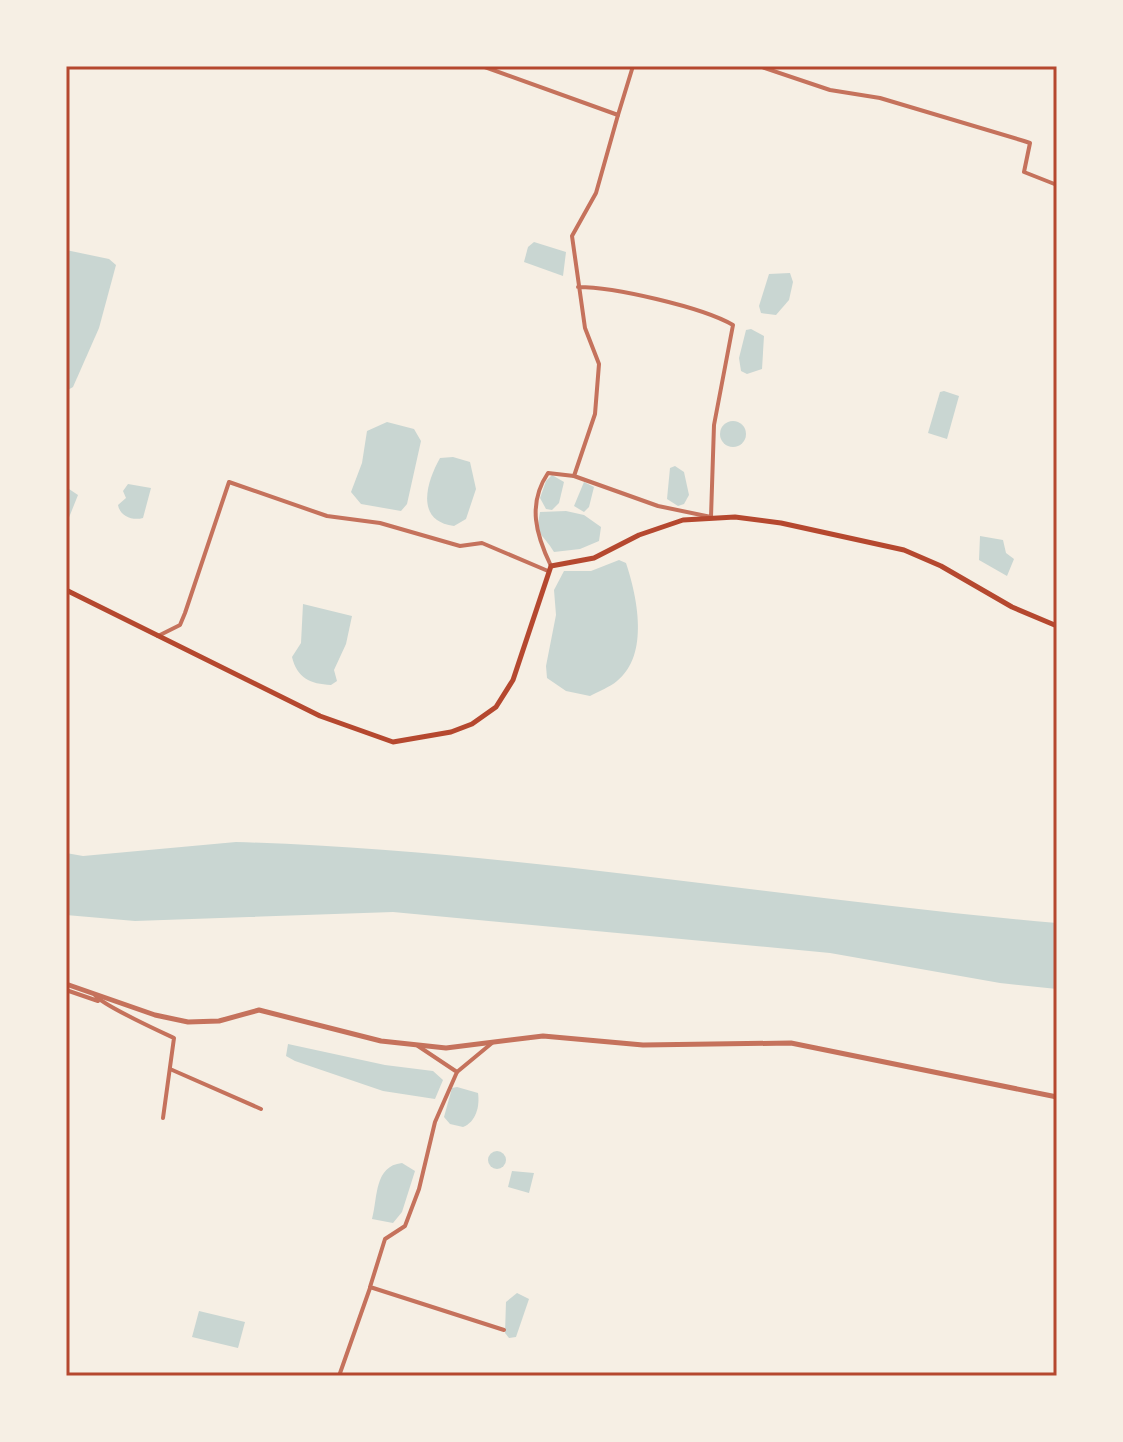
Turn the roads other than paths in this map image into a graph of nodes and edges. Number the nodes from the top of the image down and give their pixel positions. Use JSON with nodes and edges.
{"nodes":[{"id":1,"x":482,"y":66,"type":"edge"},
{"id":2,"x":633,"y":66,"type":"edge"},
{"id":3,"x":759,"y":66,"type":"edge"},
{"id":4,"x":618,"y":115,"type":"junction"},
{"id":5,"x":1057,"y":185,"type":"edge"},
{"id":6,"x":578,"y":287,"type":"junction"},
{"id":7,"x":574,"y":476,"type":"junction"},
{"id":8,"x":711,"y":517,"type":"junction"},
{"id":9,"x":549,"y":569,"type":"junction"},
{"id":10,"x":66,"y":590,"type":"edge"},
{"id":11,"x":1057,"y":626,"type":"edge"},
{"id":12,"x":156,"y":636,"type":"junction"},
{"id":13,"x":66,"y":987,"type":"edge"},
{"id":14,"x":94,"y":993,"type":"junction"},
{"id":15,"x":100,"y":1002,"type":"junction"},
{"id":16,"x":493,"y":1042,"type":"junction"},
{"id":17,"x":416,"y":1045,"type":"junction"},
{"id":18,"x":170,"y":1069,"type":"junction"},
{"id":19,"x":457,"y":1072,"type":"junction"},
{"id":20,"x":1057,"y":1097,"type":"edge"},
{"id":21,"x":261,"y":1109,"type":"dead end"},
{"id":22,"x":163,"y":1118,"type":"dead end"},
{"id":23,"x":370,"y":1287,"type":"junction"},
{"id":24,"x":504,"y":1330,"type":"dead end"},
{"id":25,"x":339,"y":1376,"type":"edge"}],
"edges":[{"from":1,"to":4,"type":"street"},
{"from":2,"to":4,"type":"street"},
{"from":3,"to":5,"type":"street"},
{"from":4,"to":6,"type":"street"},
{"from":6,"to":7,"type":"street"},
{"from":6,"to":8,"type":"street"},
{"from":7,"to":8,"type":"street"},
{"from":7,"to":9,"type":"street"},
{"from":8,"to":9,"type":"main road"},
{"from":8,"to":11,"type":"main road"},
{"from":9,"to":12,"type":"street"},
{"from":9,"to":12,"type":"main road"},
{"from":10,"to":12,"type":"main road"},
{"from":13,"to":14,"type":"street"},
{"from":13,"to":15,"type":"street"},
{"from":14,"to":15,"type":"street"},
{"from":14,"to":17,"type":"street"},
{"from":15,"to":18,"type":"street"},
{"from":16,"to":17,"type":"street"},
{"from":16,"to":19,"type":"street"},
{"from":16,"to":20,"type":"street"},
{"from":17,"to":19,"type":"street"},
{"from":18,"to":21,"type":"street"},
{"from":18,"to":22,"type":"street"},
{"from":19,"to":23,"type":"street"},
{"from":23,"to":24,"type":"street"},
{"from":23,"to":25,"type":"street"}]}
